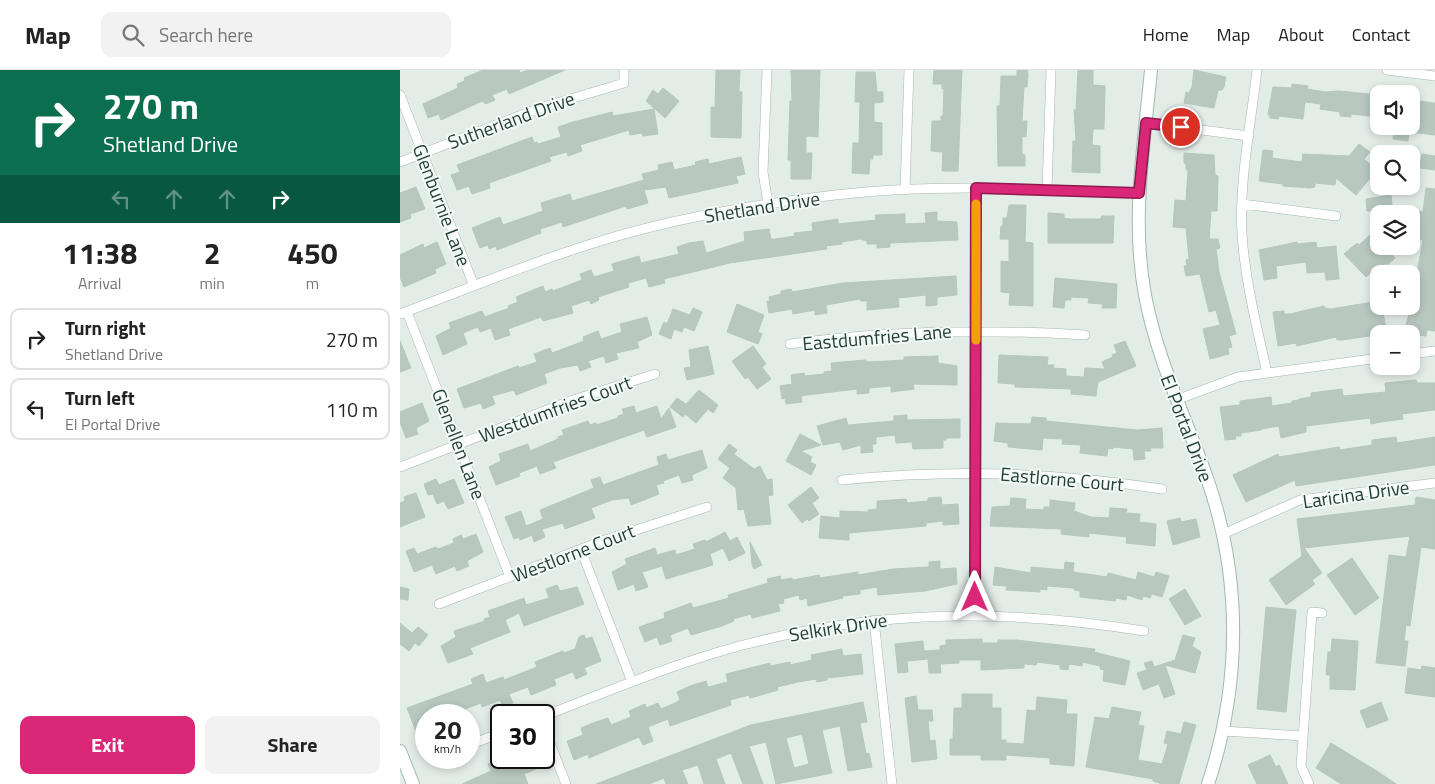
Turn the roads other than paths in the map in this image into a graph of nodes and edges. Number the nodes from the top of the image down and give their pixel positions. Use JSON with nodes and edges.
{"nodes":[{"id":1,"x":624,"y":70,"type":"edge"},
{"id":2,"x":767,"y":70,"type":"edge"},
{"id":3,"x":909,"y":70,"type":"edge"},
{"id":4,"x":1052,"y":70,"type":"edge"},
{"id":5,"x":1151,"y":70,"type":"edge"},
{"id":6,"x":1257,"y":70,"type":"edge"},
{"id":7,"x":1387,"y":70,"type":"edge"},
{"id":8,"x":1435,"y":76,"type":"edge"},
{"id":9,"x":400,"y":95,"type":"edge"},
{"id":10,"x":1146,"y":123,"type":"junction"},
{"id":11,"x":1249,"y":136,"type":"junction"},
{"id":12,"x":422,"y":153,"type":"junction"},
{"id":13,"x":400,"y":162,"type":"edge"},
{"id":14,"x":976,"y":188,"type":"junction"},
{"id":15,"x":905,"y":189,"type":"junction"},
{"id":16,"x":1047,"y":189,"type":"junction"},
{"id":17,"x":1139,"y":193,"type":"junction"},
{"id":18,"x":768,"y":204,"type":"junction"},
{"id":19,"x":1242,"y":204,"type":"junction"},
{"id":20,"x":1336,"y":216,"type":"dead end"},
{"id":21,"x":474,"y":286,"type":"junction"},
{"id":22,"x":404,"y":313,"type":"edge"},
{"id":23,"x":976,"y":330,"type":"junction"},
{"id":24,"x":1085,"y":335,"type":"dead end"},
{"id":25,"x":790,"y":344,"type":"dead end"},
{"id":26,"x":1435,"y":351,"type":"edge"},
{"id":27,"x":1420,"y":353,"type":"edge"},
{"id":28,"x":1370,"y":359,"type":"edge"},
{"id":29,"x":1268,"y":373,"type":"junction"},
{"id":30,"x":655,"y":374,"type":"dead end"},
{"id":31,"x":1176,"y":400,"type":"junction"},
{"id":32,"x":459,"y":444,"type":"junction"},
{"id":33,"x":400,"y":467,"type":"edge"},
{"id":34,"x":976,"y":472,"type":"junction"},
{"id":35,"x":842,"y":480,"type":"dead end"},
{"id":36,"x":1435,"y":483,"type":"edge"},
{"id":37,"x":1162,"y":489,"type":"dead end"},
{"id":38,"x":707,"y":507,"type":"dead end"},
{"id":39,"x":1223,"y":534,"type":"junction"},
{"id":40,"x":581,"y":550,"type":"junction"},
{"id":41,"x":510,"y":577,"type":"junction"},
{"id":42,"x":440,"y":604,"type":"dead end"},
{"id":43,"x":1322,"y":613,"type":"dead end"},
{"id":44,"x":975,"y":614,"type":"junction"},
{"id":45,"x":874,"y":620,"type":"junction"},
{"id":46,"x":1144,"y":631,"type":"dead end"},
{"id":47,"x":632,"y":682,"type":"junction"},
{"id":48,"x":555,"y":712,"type":"edge"},
{"id":49,"x":1223,"y":731,"type":"junction"},
{"id":50,"x":1303,"y":736,"type":"junction"},
{"id":51,"x":400,"y":751,"type":"edge"},
{"id":52,"x":555,"y":756,"type":"edge"},
{"id":53,"x":413,"y":784,"type":"edge"},
{"id":54,"x":566,"y":784,"type":"edge"},
{"id":55,"x":892,"y":784,"type":"edge"},
{"id":56,"x":1208,"y":784,"type":"edge"},
{"id":57,"x":1309,"y":784,"type":"edge"}],
"edges":[{"from":1,"to":12,"type":"street","name":"Sutherland Drive"},
{"from":2,"to":18,"type":"street"},
{"from":3,"to":15,"type":"street"},
{"from":4,"to":16,"type":"street"},
{"from":5,"to":10,"type":"street","name":"El Portal Drive"},
{"from":6,"to":11,"type":"street"},
{"from":7,"to":8,"type":"street"},
{"from":9,"to":12,"type":"street","name":"Glenburnie Lane"},
{"from":10,"to":11,"type":"street"},
{"from":10,"to":17,"type":"street","name":"El Portal Drive"},
{"from":11,"to":19,"type":"street"},
{"from":12,"to":13,"type":"street","name":"Sutherland Drive"},
{"from":12,"to":21,"type":"street","name":"Glenburnie Lane"},
{"from":14,"to":15,"type":"street","name":"Shetland Drive"},
{"from":14,"to":16,"type":"street","name":"Shetland Drive"},
{"from":14,"to":23,"type":"street"},
{"from":15,"to":18,"type":"street","name":"Shetland Drive"},
{"from":16,"to":17,"type":"street","name":"Shetland Drive"},
{"from":17,"to":31,"type":"street","name":"El Portal Drive"},
{"from":18,"to":21,"type":"street","name":"Shetland Drive"},
{"from":19,"to":20,"type":"street"},
{"from":19,"to":29,"type":"street"},
{"from":21,"to":22,"type":"street","name":"Shetland Drive"},
{"from":22,"to":32,"type":"street","name":"Glenellen Lane"},
{"from":23,"to":24,"type":"street","name":"Eastdumfries Lane"},
{"from":23,"to":25,"type":"street","name":"Eastdumfries Lane"},
{"from":23,"to":34,"type":"street"},
{"from":26,"to":27,"type":"street"},
{"from":28,"to":29,"type":"street"},
{"from":29,"to":31,"type":"street"},
{"from":30,"to":32,"type":"street","name":"Westdumfries Court"},
{"from":31,"to":39,"type":"street","name":"El Portal Drive"},
{"from":32,"to":33,"type":"street","name":"Westdumfries Court"},
{"from":32,"to":41,"type":"street","name":"Glenellen Lane"},
{"from":34,"to":35,"type":"street","name":"Eastlorne Court"},
{"from":34,"to":37,"type":"street","name":"Eastlorne Court"},
{"from":34,"to":44,"type":"street"},
{"from":36,"to":39,"type":"street","name":"Laricina Drive"},
{"from":38,"to":40,"type":"street","name":"Westlorne Court"},
{"from":39,"to":49,"type":"street","name":"El Portal Drive"},
{"from":40,"to":41,"type":"street","name":"Westlorne Court"},
{"from":40,"to":47,"type":"street"},
{"from":41,"to":42,"type":"street","name":"Westlorne Court"},
{"from":43,"to":50,"type":"street"},
{"from":44,"to":45,"type":"street","name":"Selkirk Drive"},
{"from":44,"to":46,"type":"street","name":"Selkirk Drive"},
{"from":45,"to":47,"type":"street","name":"Selkirk Drive"},
{"from":45,"to":55,"type":"street"},
{"from":47,"to":48,"type":"street","name":"Selkirk Drive"},
{"from":49,"to":50,"type":"street"},
{"from":49,"to":56,"type":"street","name":"El Portal Drive"},
{"from":50,"to":57,"type":"street"},
{"from":51,"to":53,"type":"street"},
{"from":52,"to":54,"type":"street"}]}
